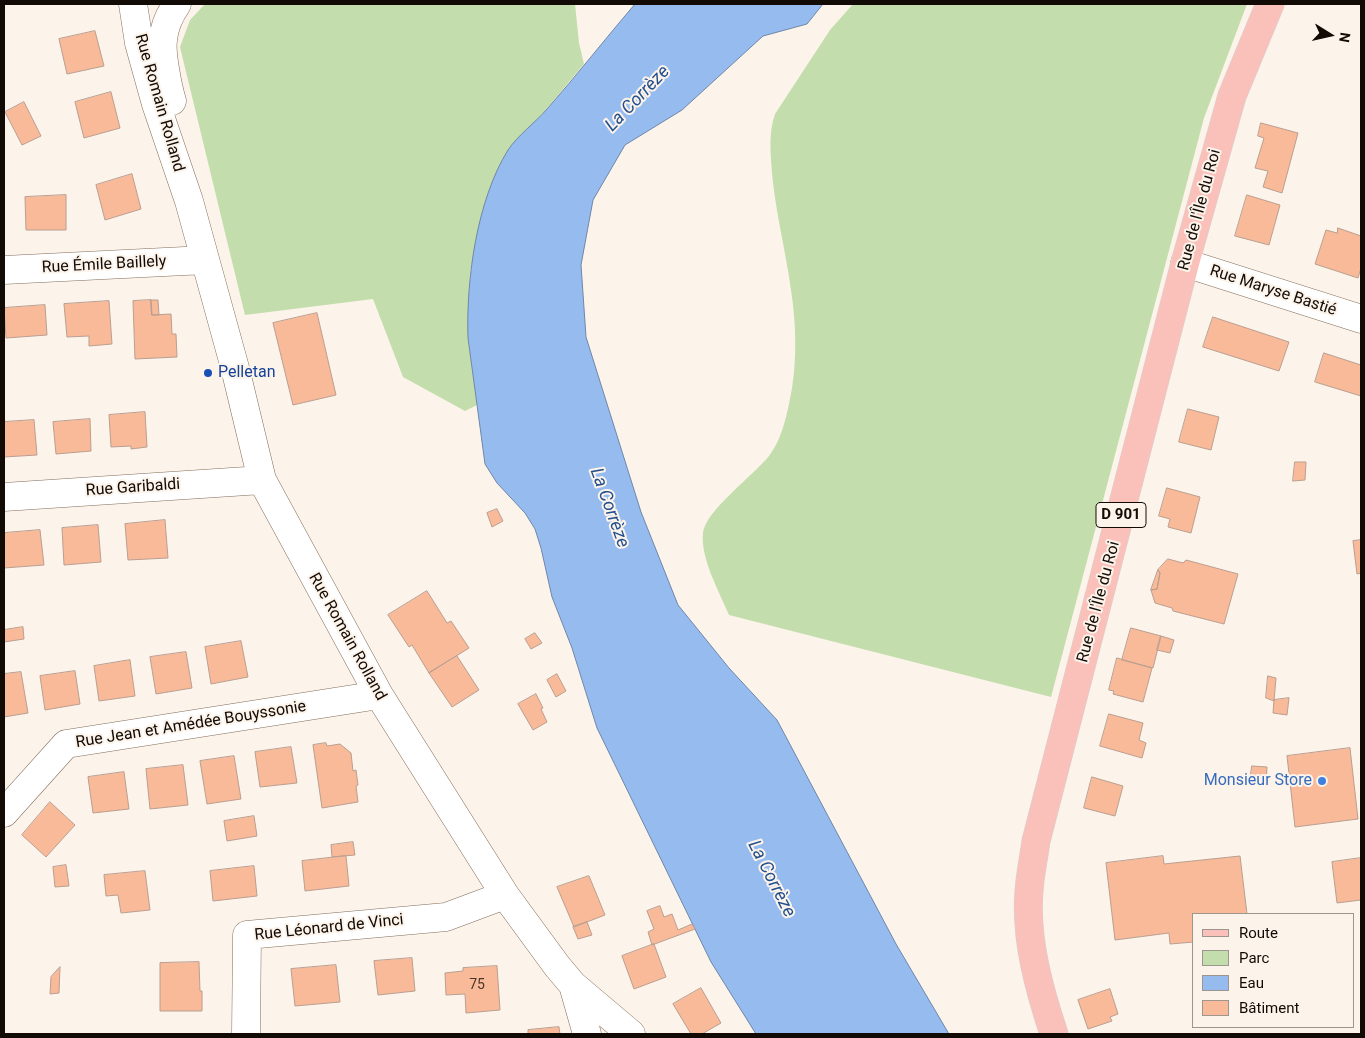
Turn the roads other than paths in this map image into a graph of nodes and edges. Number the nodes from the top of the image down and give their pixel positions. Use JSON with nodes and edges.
{"nodes":[{"id":1,"x":133,"y":4,"type":"edge"},
{"id":2,"x":177,"y":4,"type":"edge"},
{"id":3,"x":1270,"y":4,"type":"edge"},
{"id":4,"x":188,"y":201,"type":"junction"},
{"id":5,"x":205,"y":260,"type":"junction"},
{"id":6,"x":1186,"y":264,"type":"junction"},
{"id":7,"x":4,"y":270,"type":"edge"},
{"id":8,"x":1361,"y":319,"type":"edge"},
{"id":9,"x":262,"y":480,"type":"junction"},
{"id":10,"x":4,"y":497,"type":"edge"},
{"id":11,"x":379,"y":695,"type":"junction"},
{"id":12,"x":4,"y":813,"type":"edge"},
{"id":13,"x":505,"y":895,"type":"junction"},
{"id":14,"x":573,"y":984,"type":"junction"},
{"id":15,"x":246,"y":1034,"type":"edge"},
{"id":16,"x":587,"y":1034,"type":"edge"},
{"id":17,"x":632,"y":1034,"type":"edge"},
{"id":18,"x":1054,"y":1034,"type":"edge"}],
"edges":[{"from":1,"to":4,"type":"street","name":"Rue Romain Rolland"},
{"from":2,"to":4,"type":"street","name":"Rue Romain Rolland"},
{"from":3,"to":6,"type":"main road","name":"Rue de l'Île du Roi","number":"D 901"},
{"from":4,"to":5,"type":"street","name":"Rue Romain Rolland"},
{"from":5,"to":7,"type":"street","name":"Rue Émile Baillely"},
{"from":5,"to":9,"type":"street","name":"Rue Romain Rolland"},
{"from":6,"to":8,"type":"street","name":"Rue Maryse Bastié"},
{"from":6,"to":18,"type":"main road","name":"Rue de l'Île du Roi","number":"D 901"},
{"from":9,"to":10,"type":"street","name":"Rue Garibaldi"},
{"from":9,"to":11,"type":"street","name":"Rue Romain Rolland"},
{"from":11,"to":12,"type":"street","name":"Rue Jean et Amédée Bouyssonie"},
{"from":11,"to":13,"type":"street","name":"Rue Romain Rolland"},
{"from":13,"to":14,"type":"street","name":"Rue Romain Rolland"},
{"from":13,"to":15,"type":"street","name":"Rue Léonard de Vinci"},
{"from":14,"to":16,"type":"street","name":"Rue Romain Rolland"},
{"from":14,"to":17,"type":"street"}]}
